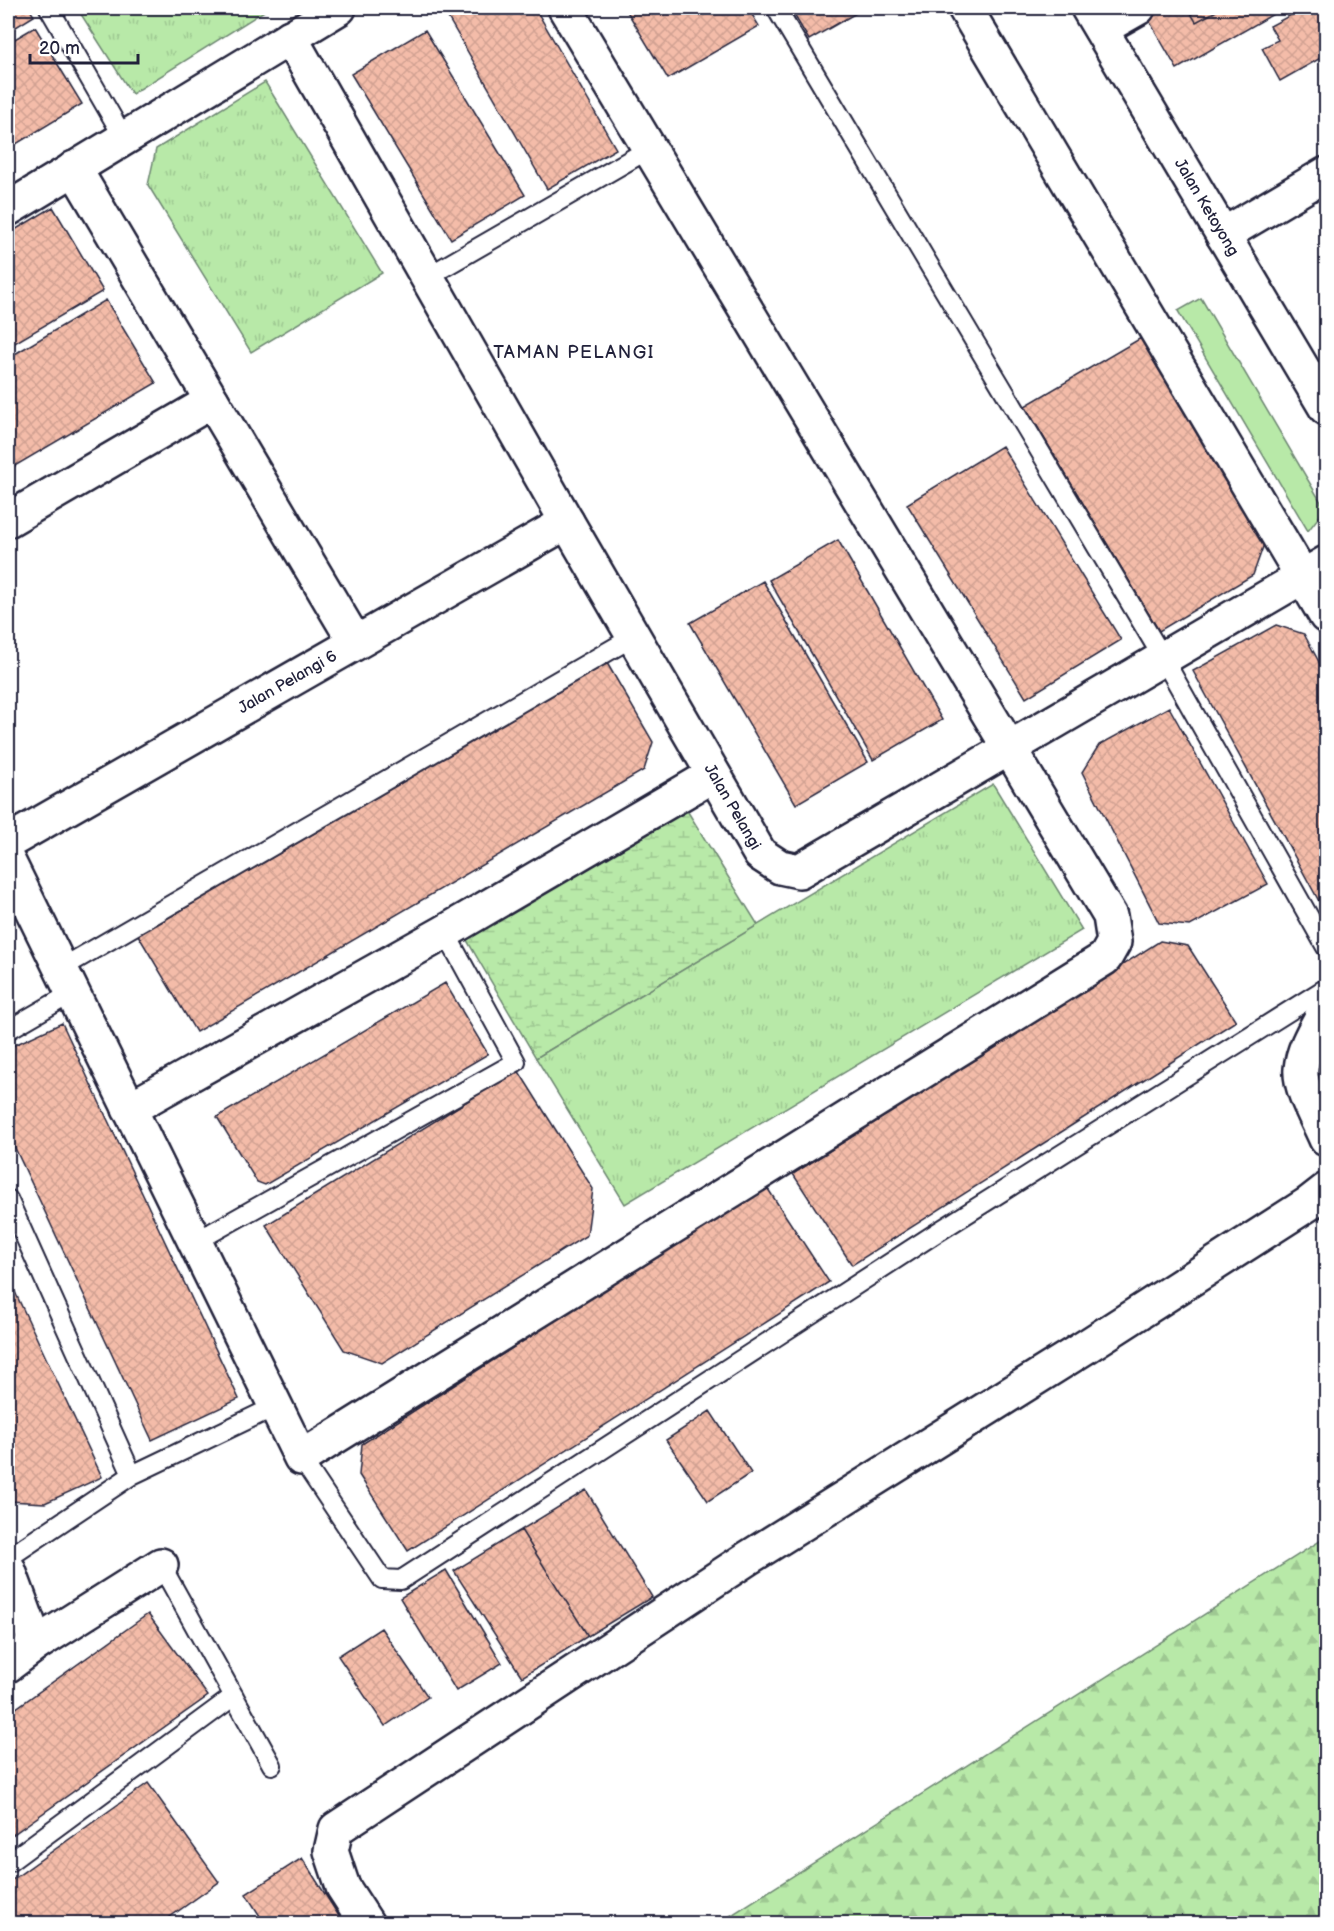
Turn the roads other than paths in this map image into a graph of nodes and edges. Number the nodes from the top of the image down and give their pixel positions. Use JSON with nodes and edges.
{"nodes":[{"id":1,"x":49,"y":8,"type":"edge"},
{"id":2,"x":339,"y":8,"type":"edge"},
{"id":3,"x":564,"y":8,"type":"edge"},
{"id":4,"x":776,"y":8,"type":"edge"},
{"id":5,"x":965,"y":8,"type":"edge"},
{"id":6,"x":1138,"y":8,"type":"edge"},
{"id":7,"x":1094,"y":18,"type":"edge"},
{"id":8,"x":290,"y":37,"type":"junction"},
{"id":9,"x":124,"y":138,"type":"junction"},
{"id":10,"x":649,"y":149,"type":"junction"},
{"id":11,"x":74,"y":168,"type":"junction"},
{"id":12,"x":1326,"y":174,"type":"edge"},
{"id":13,"x":8,"y":209,"type":"edge"},
{"id":14,"x":1223,"y":235,"type":"junction"},
{"id":15,"x":428,"y":277,"type":"junction"},
{"id":16,"x":212,"y":401,"type":"junction"},
{"id":17,"x":1326,"y":408,"type":"edge"},
{"id":18,"x":8,"y":520,"type":"edge"},
{"id":19,"x":567,"y":522,"type":"junction"},
{"id":20,"x":1315,"y":570,"type":"edge"},
{"id":21,"x":1326,"y":616,"type":"edge"},
{"id":22,"x":633,"y":637,"type":"junction"},
{"id":23,"x":355,"y":642,"type":"junction"},
{"id":24,"x":1163,"y":658,"type":"junction"},
{"id":25,"x":1009,"y":748,"type":"junction"},
{"id":26,"x":713,"y":775,"type":"junction"},
{"id":27,"x":8,"y":842,"type":"edge"},
{"id":28,"x":8,"y":861,"type":"edge"},
{"id":29,"x":446,"y":932,"type":"junction"},
{"id":30,"x":1326,"y":947,"type":"edge"},
{"id":31,"x":66,"y":981,"type":"junction"},
{"id":32,"x":1326,"y":988,"type":"edge"},
{"id":33,"x":1326,"y":1009,"type":"edge"},
{"id":34,"x":8,"y":1030,"type":"edge"},
{"id":35,"x":129,"y":1109,"type":"junction"},
{"id":36,"x":1326,"y":1139,"type":"edge"},
{"id":37,"x":1326,"y":1190,"type":"edge"},
{"id":38,"x":8,"y":1199,"type":"edge"},
{"id":39,"x":195,"y":1242,"type":"junction"},
{"id":40,"x":276,"y":1406,"type":"junction"},
{"id":41,"x":301,"y":1458,"type":"junction"},
{"id":42,"x":132,"y":1475,"type":"junction"},
{"id":43,"x":8,"y":1558,"type":"edge"},
{"id":44,"x":161,"y":1565,"type":"joint"},
{"id":45,"x":8,"y":1568,"type":"edge"},
{"id":46,"x":36,"y":1644,"type":"junction"},
{"id":47,"x":8,"y":1665,"type":"edge"},
{"id":48,"x":234,"y":1696,"type":"junction"},
{"id":49,"x":272,"y":1765,"type":"dead end"},
{"id":50,"x":8,"y":1863,"type":"edge"},
{"id":51,"x":367,"y":1923,"type":"edge"}],
"edges":[{"from":1,"to":9,"type":"lane"},
{"from":2,"to":8,"type":"street"},
{"from":3,"to":10,"type":"street"},
{"from":4,"to":24,"type":"lane"},
{"from":5,"to":20,"type":"street"},
{"from":6,"to":7,"type":"street"},
{"from":7,"to":14,"type":"street","name":"Jalan Ketoyong"},
{"from":8,"to":9,"type":"street"},
{"from":8,"to":15,"type":"street","name":"Jalan Pelangi"},
{"from":9,"to":11,"type":"street"},
{"from":10,"to":15,"type":"lane"},
{"from":10,"to":25,"type":"street"},
{"from":11,"to":13,"type":"street"},
{"from":11,"to":16,"type":"street"},
{"from":12,"to":14,"type":"street"},
{"from":14,"to":17,"type":"street","name":"Jalan Ketoyong"},
{"from":15,"to":19,"type":"street","name":"Jalan Pelangi"},
{"from":16,"to":18,"type":"street"},
{"from":16,"to":23,"type":"street"},
{"from":19,"to":22,"type":"street","name":"Jalan Pelangi"},
{"from":19,"to":23,"type":"street","name":"Jalan Pelangi 6"},
{"from":20,"to":21,"type":"street"},
{"from":20,"to":24,"type":"street"},
{"from":22,"to":26,"type":"street","name":"Jalan Pelangi"},
{"from":22,"to":31,"type":"lane"},
{"from":23,"to":27,"type":"street","name":"Jalan Pelangi 6"},
{"from":24,"to":25,"type":"street"},
{"from":24,"to":30,"type":"lane"},
{"from":25,"to":26,"type":"street","name":"Jalan Pelangi"},
{"from":25,"to":41,"type":"street"},
{"from":26,"to":29,"type":"street"},
{"from":28,"to":31,"type":"street"},
{"from":29,"to":35,"type":"street"},
{"from":29,"to":39,"type":"lane"},
{"from":31,"to":34,"type":"lane"},
{"from":31,"to":35,"type":"street"},
{"from":32,"to":41,"type":"lane"},
{"from":33,"to":36,"type":"street"},
{"from":35,"to":39,"type":"street"},
{"from":37,"to":51,"type":"street"},
{"from":38,"to":42,"type":"lane"},
{"from":39,"to":40,"type":"street"},
{"from":40,"to":41,"type":"street"},
{"from":40,"to":42,"type":"lane"},
{"from":42,"to":43,"type":"lane"},
{"from":44,"to":46,"type":"street"},
{"from":44,"to":48,"type":"lane"},
{"from":45,"to":46,"type":"street"},
{"from":46,"to":47,"type":"street"},
{"from":48,"to":49,"type":"lane"},
{"from":48,"to":50,"type":"lane"}]}
